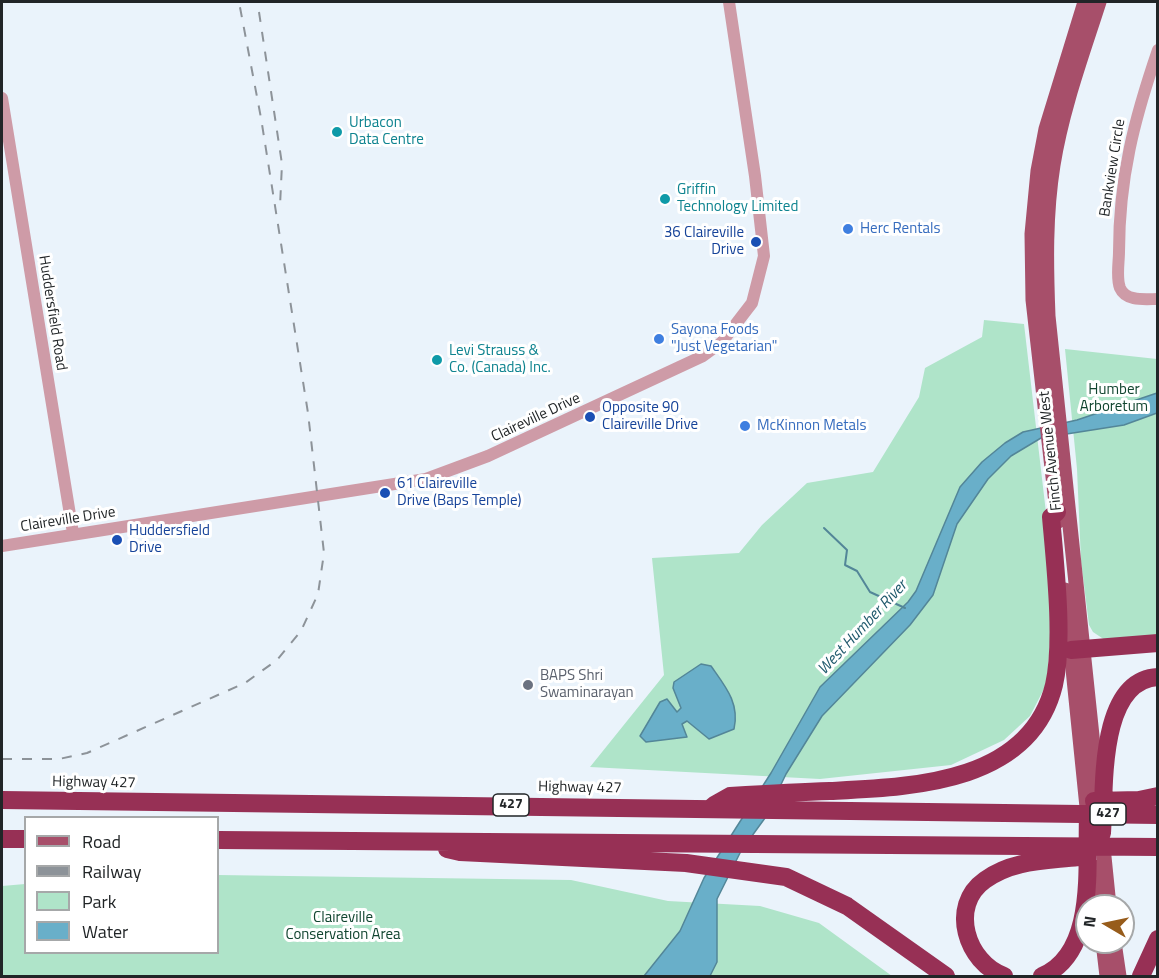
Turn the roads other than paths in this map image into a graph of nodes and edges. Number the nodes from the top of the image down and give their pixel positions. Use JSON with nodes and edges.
{"nodes":[{"id":1,"x":729,"y":2,"type":"edge"},
{"id":2,"x":1085,"y":2,"type":"edge"},
{"id":3,"x":1100,"y":2,"type":"edge"},
{"id":4,"x":1158,"y":50,"type":"edge"},
{"id":5,"x":2,"y":98,"type":"edge"},
{"id":6,"x":1158,"y":299,"type":"edge"},
{"id":7,"x":1051,"y":397,"type":"junction"},
{"id":8,"x":1058,"y":467,"type":"junction"},
{"id":9,"x":1057,"y":512,"type":"junction"},
{"id":10,"x":73,"y":533,"type":"junction"},
{"id":11,"x":2,"y":546,"type":"edge"},
{"id":12,"x":1158,"y":643,"type":"edge"},
{"id":13,"x":1077,"y":649,"type":"junction"},
{"id":14,"x":1158,"y":677,"type":"edge"},
{"id":15,"x":1095,"y":777,"type":"junction"},
{"id":16,"x":1158,"y":796,"type":"edge"},
{"id":17,"x":2,"y":800,"type":"edge"},
{"id":18,"x":709,"y":808,"type":"junction"},
{"id":19,"x":1059,"y":813,"type":"junction"},
{"id":20,"x":1158,"y":815,"type":"edge"},
{"id":21,"x":1088,"y":816,"type":"joint"},
{"id":22,"x":1102,"y":833,"type":"joint"},
{"id":23,"x":2,"y":839,"type":"edge"},
{"id":24,"x":24,"y":839,"type":"edge"},
{"id":25,"x":219,"y":840,"type":"edge"},
{"id":26,"x":413,"y":841,"type":"junction"},
{"id":27,"x":1133,"y":848,"type":"junction"},
{"id":28,"x":1158,"y":848,"type":"edge"},
{"id":29,"x":1096,"y":882,"type":"junction"},
{"id":30,"x":1097,"y":894,"type":"edge"},
{"id":31,"x":1102,"y":894,"type":"edge"},
{"id":32,"x":1158,"y":939,"type":"edge"},
{"id":33,"x":1104,"y":954,"type":"edge"},
{"id":34,"x":1116,"y":954,"type":"edge"},
{"id":35,"x":946,"y":976,"type":"edge"},
{"id":36,"x":1004,"y":976,"type":"edge"},
{"id":37,"x":1042,"y":976,"type":"edge"},
{"id":38,"x":1107,"y":976,"type":"edge"},
{"id":39,"x":1119,"y":976,"type":"edge"},
{"id":40,"x":1141,"y":976,"type":"edge"}],
"edges":[{"from":1,"to":10,"type":"street","name":"Claireville Drive"},
{"from":2,"to":7,"type":"main road","name":"Finch Avenue West"},
{"from":3,"to":7,"type":"main road","name":"Finch Avenue West"},
{"from":4,"to":6,"type":"street","name":"Bankview Circle"},
{"from":5,"to":10,"type":"street","name":"Huddersfield Road"},
{"from":7,"to":8,"type":"main road","name":"Finch Avenue West"},
{"from":8,"to":9,"type":"main road","name":"Finch Avenue West"},
{"from":8,"to":13,"type":"main road","name":"Finch Avenue West"},
{"from":9,"to":13,"type":"main road","name":"Finch Avenue West"},
{"from":9,"to":18,"type":"highway"},
{"from":10,"to":11,"type":"street","name":"Claireville Drive"},
{"from":12,"to":13,"type":"highway"},
{"from":13,"to":15,"type":"main road","name":"Finch Avenue West"},
{"from":14,"to":15,"type":"highway"},
{"from":15,"to":21,"type":"main road","name":"Finch Avenue West"},
{"from":15,"to":22,"type":"highway"},
{"from":16,"to":19,"type":"highway"},
{"from":17,"to":18,"type":"highway","name":"Highway 427","number":"427"},
{"from":18,"to":19,"type":"highway","name":"Highway 427","number":"427"},
{"from":19,"to":20,"type":"highway","name":"Highway 427","number":"427"},
{"from":21,"to":29,"type":"highway"},
{"from":22,"to":29,"type":"main road"},
{"from":23,"to":24,"type":"highway"},
{"from":25,"to":26,"type":"highway","number":"427"},
{"from":26,"to":27,"type":"highway","number":"427"},
{"from":26,"to":35,"type":"highway"},
{"from":27,"to":28,"type":"highway","number":"427"},
{"from":27,"to":36,"type":"highway"},
{"from":29,"to":30,"type":"main road"},
{"from":29,"to":31,"type":"main road"},
{"from":29,"to":37,"type":"highway"},
{"from":32,"to":40,"type":"highway"},
{"from":33,"to":38,"type":"main road"},
{"from":34,"to":39,"type":"main road"}]}
